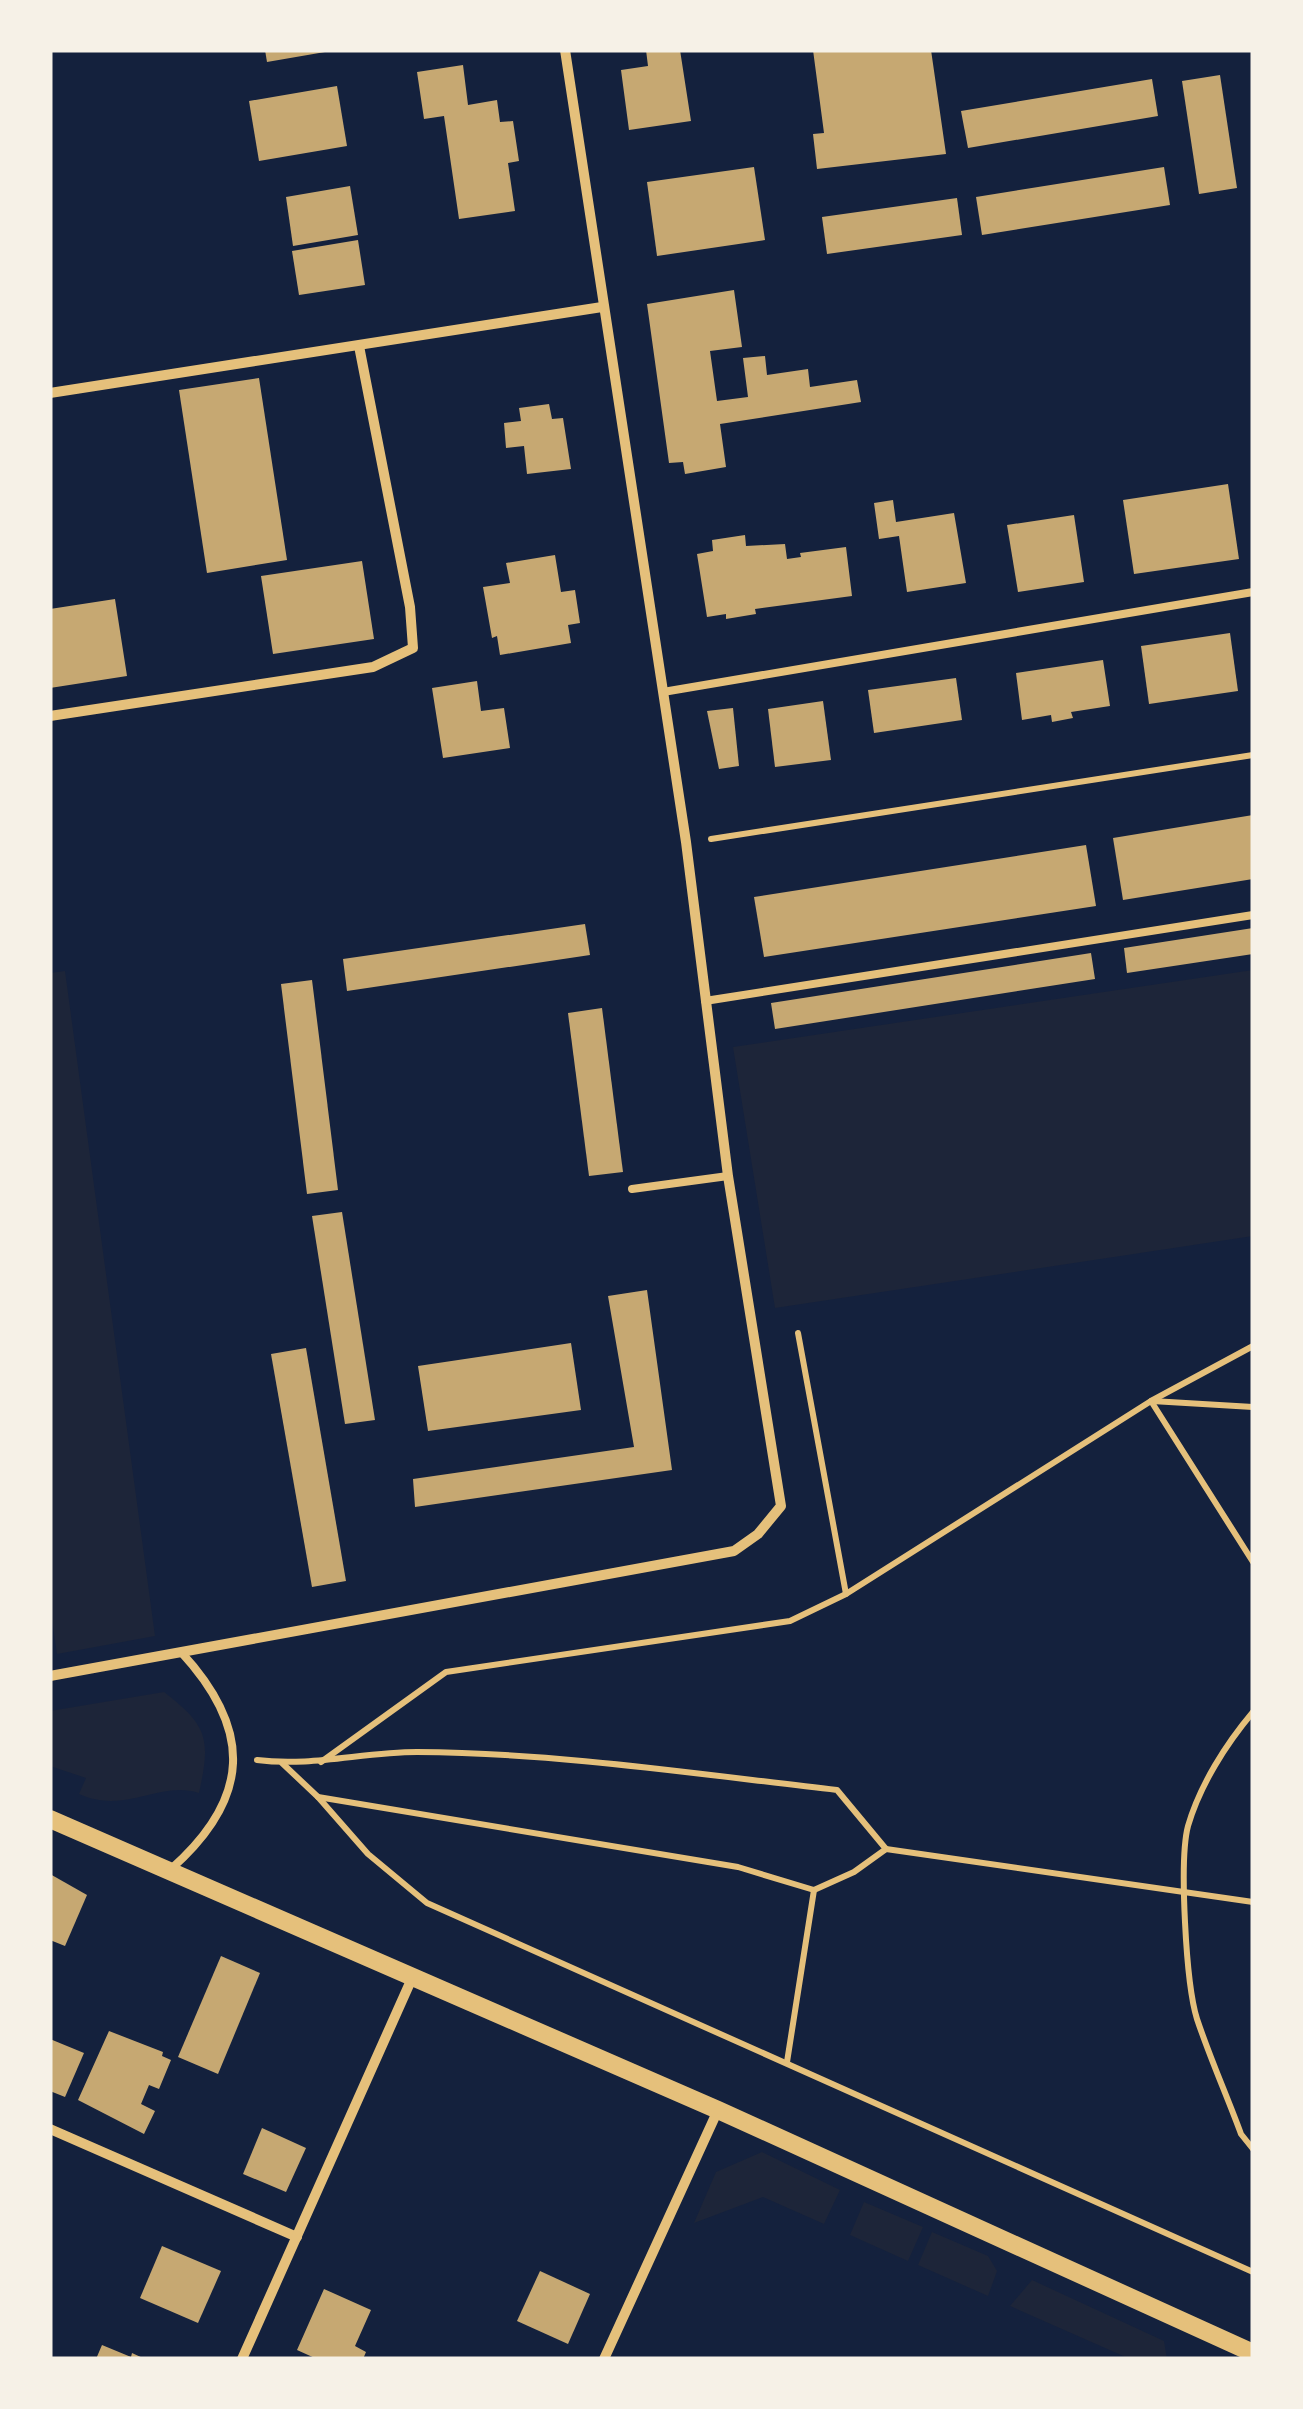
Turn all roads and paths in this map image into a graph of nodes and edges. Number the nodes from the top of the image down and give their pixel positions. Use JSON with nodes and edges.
{"nodes":[{"id":1,"x":566,"y":50,"type":"edge"},
{"id":2,"x":602,"y":307,"type":"junction"},
{"id":3,"x":359,"y":346,"type":"junction"},
{"id":4,"x":50,"y":392,"type":"edge"},
{"id":5,"x":1253,"y":592,"type":"edge"},
{"id":6,"x":663,"y":692,"type":"junction"},
{"id":7,"x":50,"y":716,"type":"edge"},
{"id":8,"x":1253,"y":755,"type":"edge"},
{"id":9,"x":686,"y":842,"type":"junction"},
{"id":10,"x":1253,"y":916,"type":"edge"},
{"id":11,"x":705,"y":1001,"type":"junction"},
{"id":12,"x":728,"y":1176,"type":"junction"},
{"id":13,"x":632,"y":1190,"type":"dead end"},
{"id":14,"x":798,"y":1333,"type":"dead end"},
{"id":15,"x":1253,"y":1346,"type":"edge"},
{"id":16,"x":1151,"y":1401,"type":"junction"},
{"id":17,"x":1253,"y":1407,"type":"edge"},
{"id":18,"x":1253,"y":1562,"type":"edge"},
{"id":19,"x":846,"y":1594,"type":"junction"},
{"id":20,"x":181,"y":1652,"type":"junction"},
{"id":21,"x":50,"y":1676,"type":"edge"},
{"id":22,"x":1253,"y":1712,"type":"edge"},
{"id":23,"x":234,"y":1758,"type":"junction"},
{"id":24,"x":321,"y":1762,"type":"junction"},
{"id":25,"x":282,"y":1763,"type":"junction"},
{"id":26,"x":318,"y":1798,"type":"junction"},
{"id":27,"x":50,"y":1819,"type":"edge"},
{"id":28,"x":886,"y":1848,"type":"junction"},
{"id":29,"x":168,"y":1872,"type":"junction"},
{"id":30,"x":814,"y":1890,"type":"junction"},
{"id":31,"x":1186,"y":1892,"type":"junction"},
{"id":32,"x":1253,"y":1902,"type":"edge"},
{"id":33,"x":414,"y":1975,"type":"junction"},
{"id":34,"x":787,"y":2062,"type":"junction"},
{"id":35,"x":718,"y":2110,"type":"junction"},
{"id":36,"x":50,"y":2129,"type":"edge"},
{"id":37,"x":1253,"y":2149,"type":"edge"},
{"id":38,"x":297,"y":2237,"type":"junction"},
{"id":39,"x":1253,"y":2272,"type":"edge"},
{"id":40,"x":1253,"y":2353,"type":"edge"},
{"id":41,"x":242,"y":2359,"type":"edge"},
{"id":42,"x":604,"y":2359,"type":"edge"}],
"edges":[{"from":1,"to":2,"type":"street"},
{"from":2,"to":3,"type":"street"},
{"from":2,"to":6,"type":"street"},
{"from":3,"to":4,"type":"street"},
{"from":3,"to":7,"type":"street"},
{"from":5,"to":6,"type":"lane"},
{"from":6,"to":9,"type":"street"},
{"from":8,"to":9,"type":"path"},
{"from":9,"to":11,"type":"street"},
{"from":10,"to":11,"type":"lane"},
{"from":11,"to":12,"type":"street"},
{"from":12,"to":13,"type":"lane"},
{"from":12,"to":20,"type":"street"},
{"from":14,"to":19,"type":"path"},
{"from":15,"to":16,"type":"path"},
{"from":16,"to":17,"type":"path"},
{"from":16,"to":18,"type":"path"},
{"from":16,"to":19,"type":"path"},
{"from":19,"to":24,"type":"path"},
{"from":20,"to":21,"type":"street"},
{"from":20,"to":23,"type":"lane"},
{"from":22,"to":31,"type":"path"},
{"from":23,"to":25,"type":"path"},
{"from":23,"to":29,"type":"lane"},
{"from":24,"to":25,"type":"path"},
{"from":24,"to":28,"type":"path"},
{"from":25,"to":26,"type":"path"},
{"from":26,"to":30,"type":"path"},
{"from":26,"to":34,"type":"path"},
{"from":27,"to":29,"type":"street"},
{"from":28,"to":30,"type":"path"},
{"from":28,"to":31,"type":"path"},
{"from":29,"to":33,"type":"street"},
{"from":30,"to":34,"type":"path"},
{"from":31,"to":32,"type":"path"},
{"from":31,"to":37,"type":"path"},
{"from":33,"to":35,"type":"street"},
{"from":33,"to":38,"type":"street"},
{"from":34,"to":39,"type":"path"},
{"from":35,"to":40,"type":"street"},
{"from":35,"to":42,"type":"street"},
{"from":36,"to":38,"type":"street"},
{"from":38,"to":41,"type":"street"}]}
